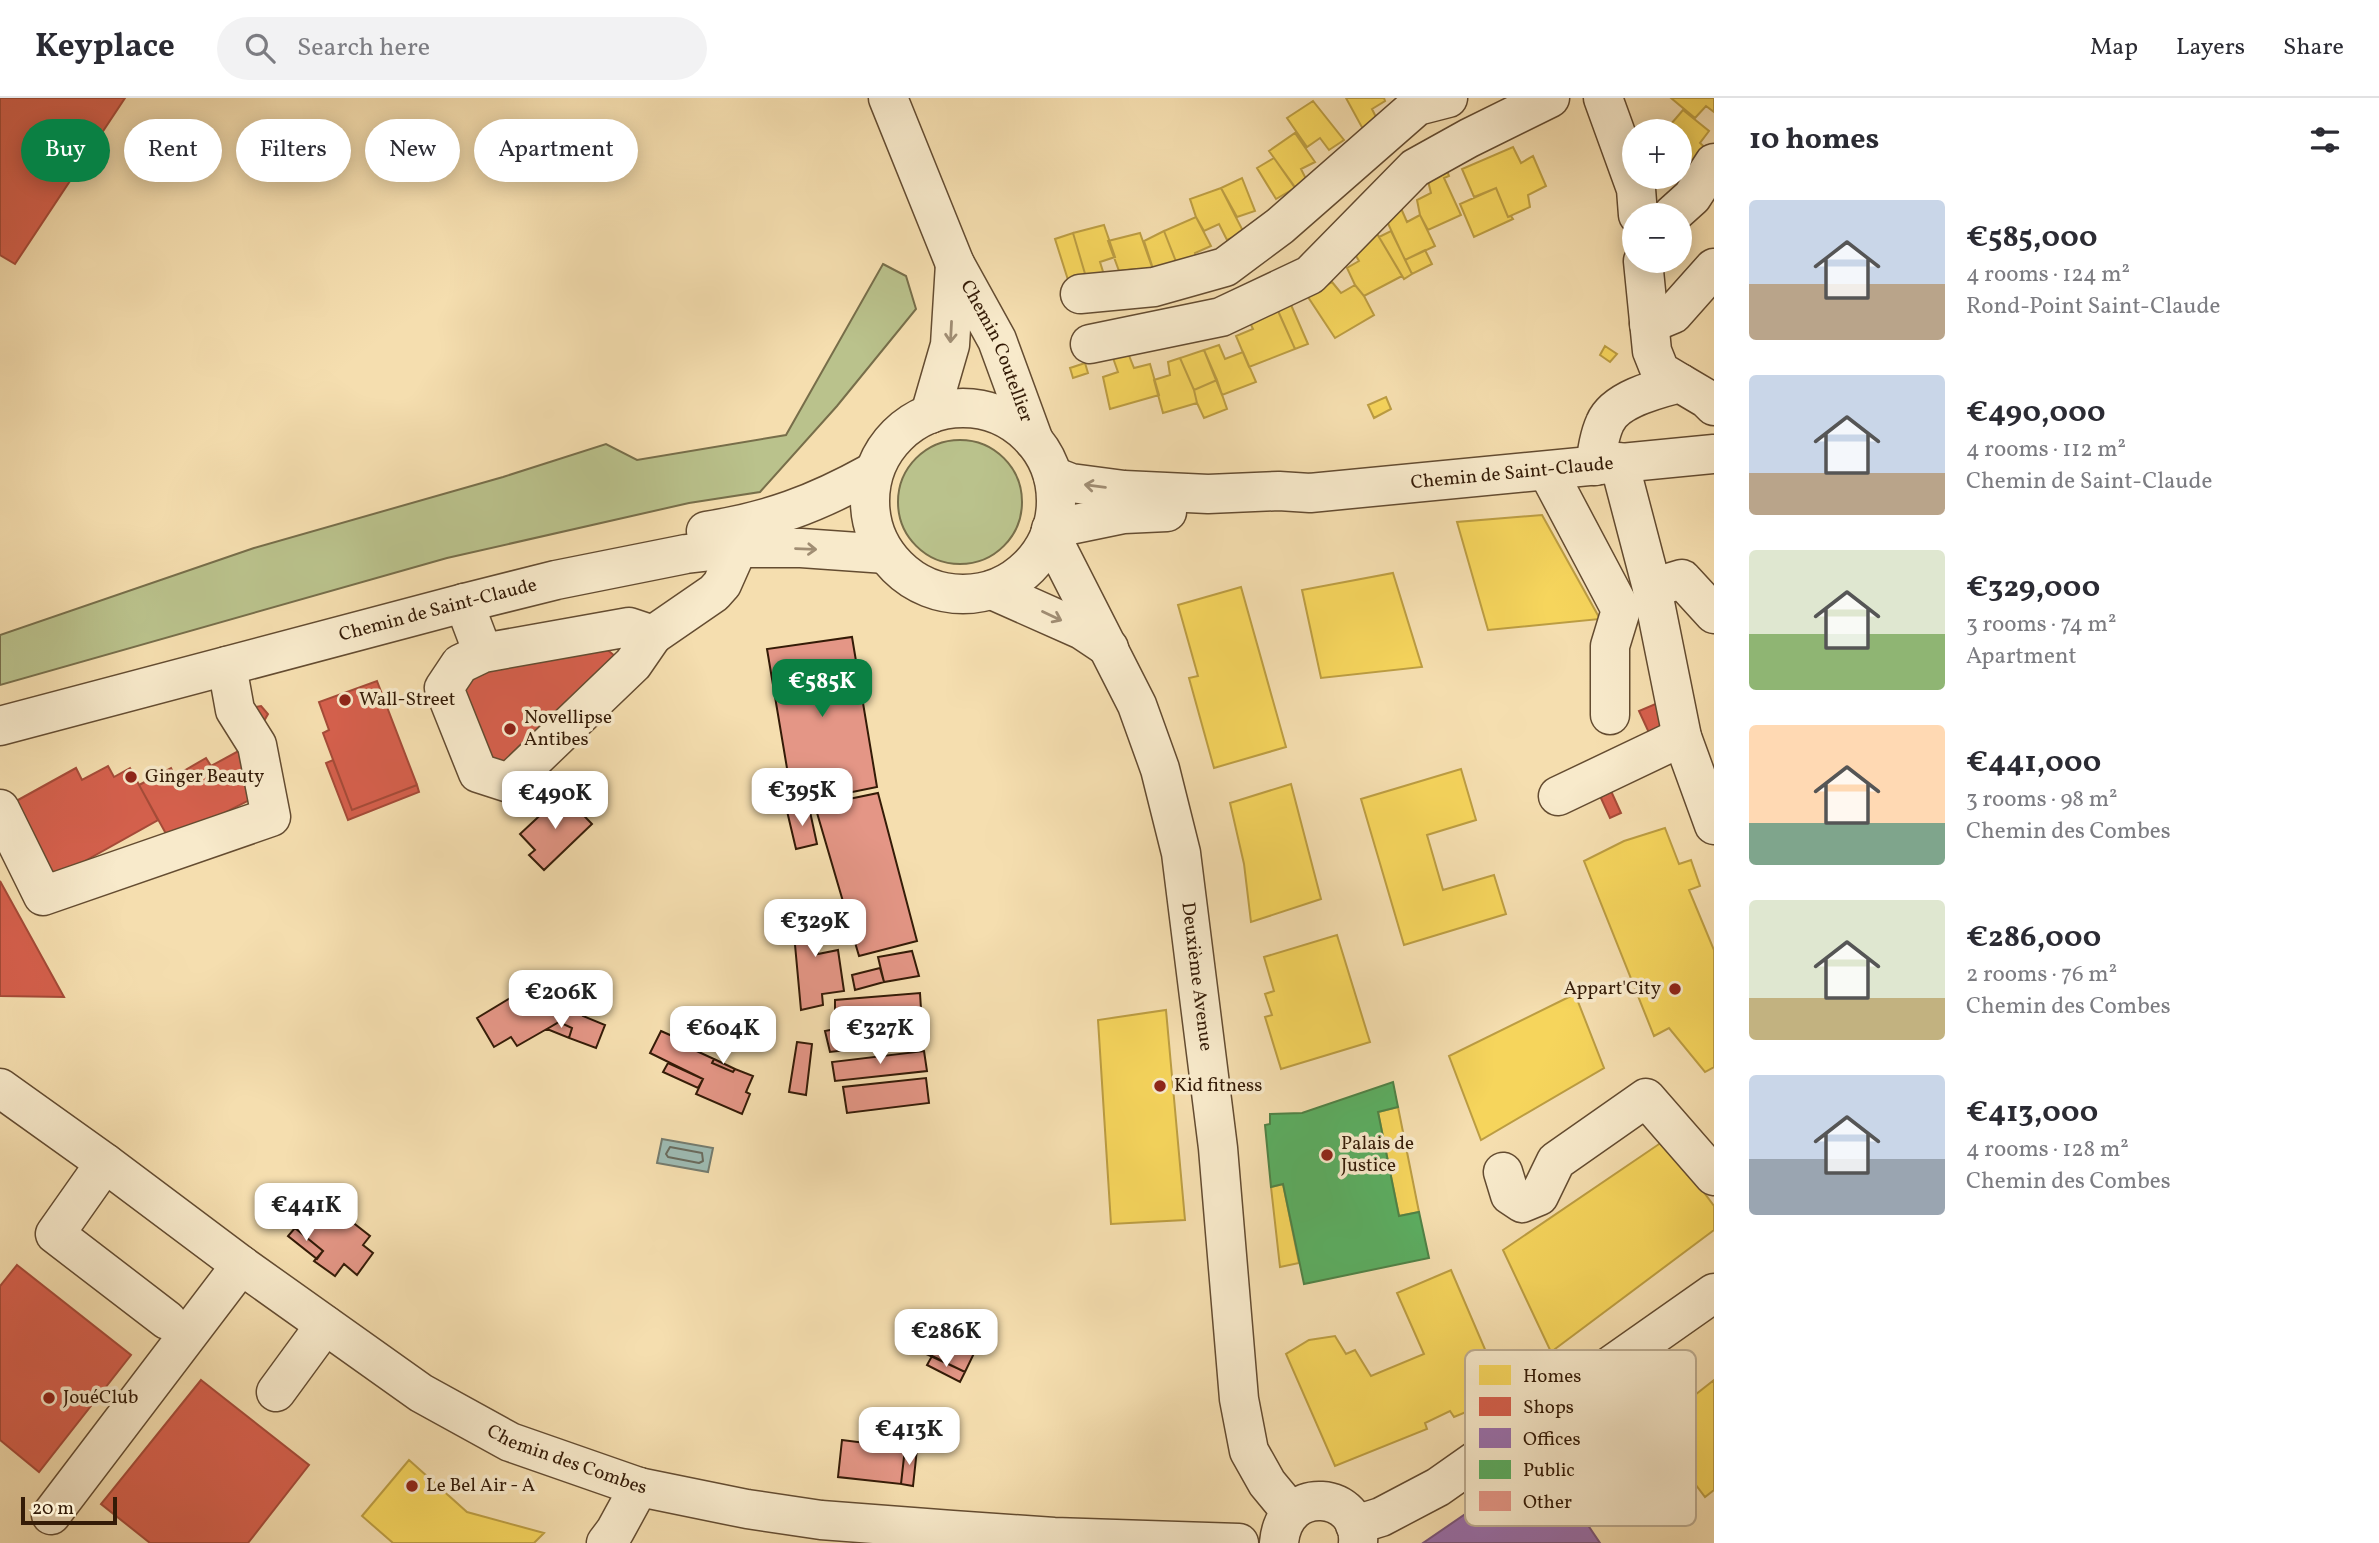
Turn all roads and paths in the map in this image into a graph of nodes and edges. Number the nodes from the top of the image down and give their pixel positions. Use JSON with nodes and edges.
{"nodes":[{"id":1,"x":888,"y":98,"type":"edge"},
{"id":2,"x":1448,"y":98,"type":"edge"},
{"id":3,"x":1603,"y":98,"type":"edge"},
{"id":4,"x":1544,"y":99,"type":"edge"},
{"id":5,"x":1714,"y":163,"type":"edge"},
{"id":6,"x":1637,"y":203,"type":"edge"},
{"id":7,"x":1685,"y":203,"type":"edge"},
{"id":8,"x":955,"y":264,"type":"junction"},
{"id":9,"x":1714,"y":268,"type":"edge"},
{"id":10,"x":1644,"y":273,"type":"edge"},
{"id":11,"x":1080,"y":294,"type":"dead end"},
{"id":12,"x":1649,"y":324,"type":"junction"},
{"id":13,"x":1090,"y":344,"type":"dead end"},
{"id":14,"x":1680,"y":383,"type":"junction"},
{"id":15,"x":1714,"y":406,"type":"edge"},
{"id":16,"x":930,"y":414,"type":"junction"},
{"id":17,"x":1034,"y":441,"type":"junction"},
{"id":18,"x":1714,"y":454,"type":"edge"},
{"id":19,"x":1607,"y":464,"type":"junction"},
{"id":20,"x":1548,"y":471,"type":"junction"},
{"id":21,"x":871,"y":473,"type":"junction"},
{"id":22,"x":1053,"y":476,"type":"junction"},
{"id":23,"x":1310,"y":493,"type":"junction"},
{"id":24,"x":1051,"y":531,"type":"junction"},
{"id":25,"x":738,"y":548,"type":"junction"},
{"id":26,"x":886,"y":554,"type":"junction"},
{"id":27,"x":1652,"y":588,"type":"junction"},
{"id":28,"x":992,"y":590,"type":"junction"},
{"id":29,"x":464,"y":603,"type":"junction"},
{"id":30,"x":1714,"y":614,"type":"edge"},
{"id":31,"x":653,"y":635,"type":"junction"},
{"id":32,"x":1109,"y":648,"type":"junction"},
{"id":33,"x":483,"y":653,"type":"junction"},
{"id":34,"x":227,"y":666,"type":"junction"},
{"id":35,"x":0,"y":709,"type":"edge"},
{"id":36,"x":1610,"y":715,"type":"dead end"},
{"id":37,"x":0,"y":726,"type":"edge"},
{"id":38,"x":1682,"y":737,"type":"junction"},
{"id":39,"x":1558,"y":796,"type":"dead end"},
{"id":40,"x":0,"y":809,"type":"edge"},
{"id":41,"x":1714,"y":825,"type":"edge"},
{"id":42,"x":0,"y":1088,"type":"edge"},
{"id":43,"x":105,"y":1163,"type":"junction"},
{"id":44,"x":1503,"y":1172,"type":"dead end"},
{"id":45,"x":1714,"y":1175,"type":"edge"},
{"id":46,"x":242,"y":1265,"type":"junction"},
{"id":47,"x":1714,"y":1293,"type":"edge"},
{"id":48,"x":167,"y":1320,"type":"dead end"},
{"id":49,"x":325,"y":1325,"type":"junction"},
{"id":50,"x":1633,"y":1350,"type":"edge"},
{"id":51,"x":275,"y":1392,"type":"dead end"},
{"id":52,"x":1465,"y":1468,"type":"edge"},
{"id":53,"x":639,"y":1487,"type":"junction"},
{"id":54,"x":51,"y":1515,"type":"dead end"},
{"id":55,"x":1285,"y":1527,"type":"edge"},
{"id":56,"x":1357,"y":1534,"type":"edge"},
{"id":57,"x":606,"y":1543,"type":"edge"},
{"id":58,"x":1239,"y":1543,"type":"edge"}],
"edges":[{"from":1,"to":8,"type":"street","name":"Chemin Coutellier"},
{"from":2,"to":11,"type":"street"},
{"from":3,"to":6,"type":"street"},
{"from":4,"to":13,"type":"street"},
{"from":5,"to":7,"type":"street"},
{"from":8,"to":16,"type":"street","name":"Chemin Coutellier","one_way":true},
{"from":8,"to":17,"type":"street","name":"Chemin Coutellier"},
{"from":9,"to":12,"type":"street"},
{"from":10,"to":12,"type":"street"},
{"from":12,"to":14,"type":"street"},
{"from":14,"to":15,"type":"street"},
{"from":14,"to":19,"type":"street"},
{"from":16,"to":17,"type":"street"},
{"from":16,"to":21,"type":"street"},
{"from":17,"to":22,"type":"street"},
{"from":18,"to":19,"type":"street","name":"Chemin de Saint-Claude"},
{"from":19,"to":20,"type":"street","name":"Chemin de Saint-Claude"},
{"from":19,"to":27,"type":"street"},
{"from":20,"to":23,"type":"street","name":"Chemin de Saint-Claude"},
{"from":20,"to":36,"type":"street"},
{"from":21,"to":26,"type":"street"},
{"from":21,"to":35,"type":"street","name":"Chemin de Saint-Claude"},
{"from":23,"to":22,"type":"street","name":"Chemin de Saint-Claude","one_way":true},
{"from":22,"to":24,"type":"street"},
{"from":23,"to":24,"type":"street","name":"Chemin de Saint-Claude"},
{"from":24,"to":28,"type":"street"},
{"from":24,"to":32,"type":"street","name":"Deuxième Avenue"},
{"from":25,"to":26,"type":"street","name":"Chemin de Saint-Claude","one_way":true},
{"from":25,"to":29,"type":"street","name":"Chemin de Saint-Claude"},
{"from":25,"to":31,"type":"street"},
{"from":26,"to":28,"type":"street"},
{"from":27,"to":30,"type":"street"},
{"from":27,"to":38,"type":"street"},
{"from":28,"to":32,"type":"street","one_way":true},
{"from":29,"to":33,"type":"street"},
{"from":29,"to":34,"type":"street","name":"Chemin de Saint-Claude"},
{"from":31,"to":33,"type":"street"},
{"from":31,"to":33,"type":"street"},
{"from":32,"to":55,"type":"street","name":"Deuxième Avenue"},
{"from":34,"to":37,"type":"street","name":"Chemin de Saint-Claude"},
{"from":34,"to":40,"type":"street"},
{"from":38,"to":39,"type":"street"},
{"from":38,"to":41,"type":"street"},
{"from":42,"to":43,"type":"street","name":"Chemin des Combes"},
{"from":43,"to":46,"type":"street","name":"Chemin des Combes"},
{"from":43,"to":48,"type":"street"},
{"from":44,"to":45,"type":"street"},
{"from":46,"to":49,"type":"street","name":"Chemin des Combes"},
{"from":46,"to":54,"type":"street"},
{"from":47,"to":50,"type":"street"},
{"from":49,"to":51,"type":"street"},
{"from":49,"to":53,"type":"street","name":"Chemin des Combes"},
{"from":52,"to":56,"type":"street"},
{"from":53,"to":57,"type":"street"},
{"from":53,"to":58,"type":"street","name":"Chemin des Combes"},
{"from":55,"to":56,"type":"street"}]}
